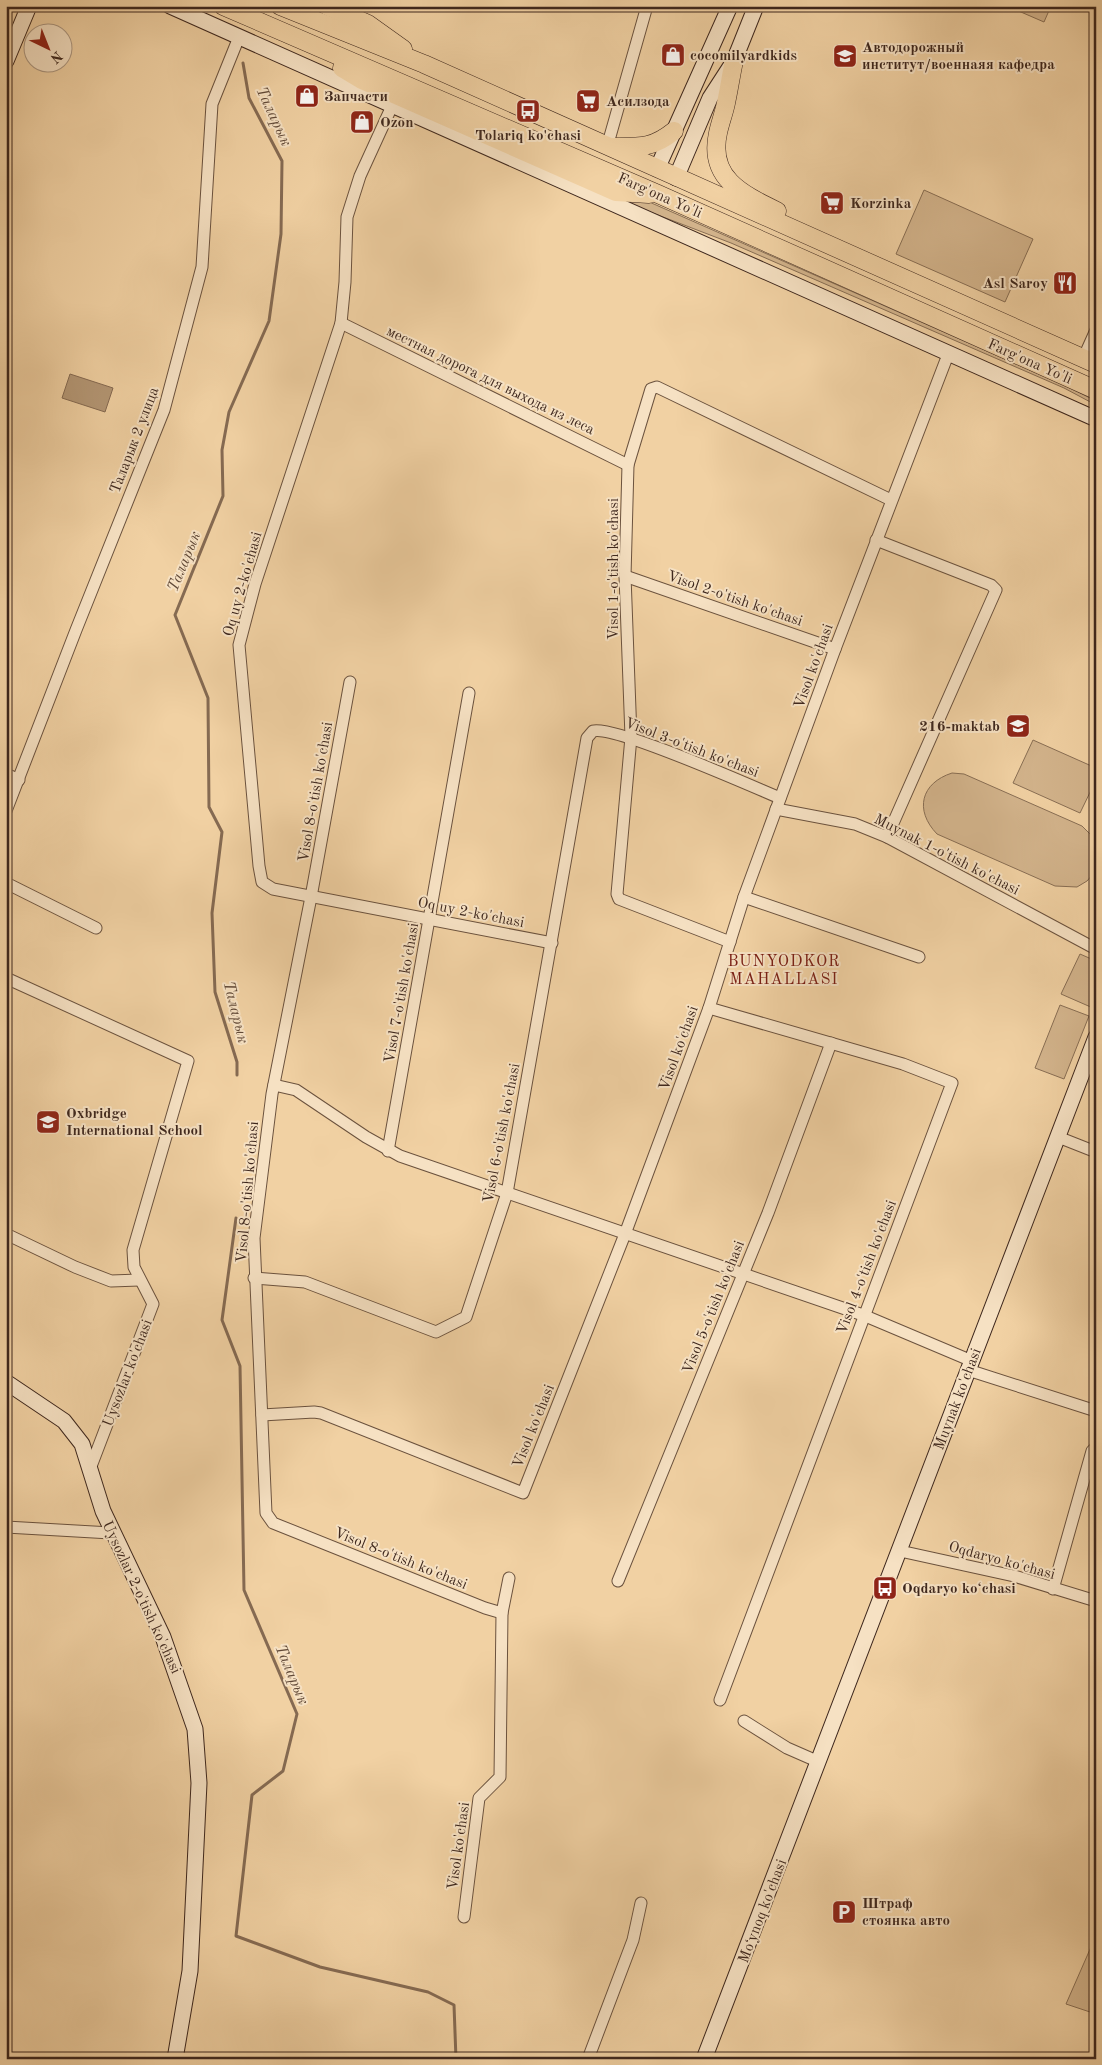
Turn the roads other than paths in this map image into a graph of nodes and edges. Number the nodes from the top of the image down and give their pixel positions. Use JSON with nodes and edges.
{"nodes":[{"id":1,"x":29,"y":6,"type":"edge"},
{"id":2,"x":170,"y":6,"type":"edge"},
{"id":3,"x":223,"y":6,"type":"edge"},
{"id":4,"x":280,"y":6,"type":"edge"},
{"id":5,"x":327,"y":6,"type":"edge"},
{"id":6,"x":647,"y":6,"type":"edge"},
{"id":7,"x":730,"y":6,"type":"edge"},
{"id":8,"x":756,"y":6,"type":"edge"},
{"id":9,"x":240,"y":37,"type":"junction"},
{"id":10,"x":6,"y":61,"type":"edge"},
{"id":11,"x":734,"y":61,"type":"junction"},
{"id":12,"x":424,"y":64,"type":"junction"},
{"id":13,"x":392,"y":106,"type":"junction"},
{"id":14,"x":674,"y":131,"type":"junction"},
{"id":15,"x":606,"y":147,"type":"junction"},
{"id":16,"x":657,"y":169,"type":"junction"},
{"id":17,"x":676,"y":178,"type":"junction"},
{"id":18,"x":658,"y":194,"type":"junction"},
{"id":19,"x":828,"y":246,"type":"junction"},
{"id":20,"x":341,"y":323,"type":"junction"},
{"id":21,"x":1096,"y":330,"type":"edge"},
{"id":22,"x":949,"y":352,"type":"junction"},
{"id":23,"x":1090,"y":362,"type":"edge"},
{"id":24,"x":1096,"y":390,"type":"edge"},
{"id":25,"x":1096,"y":419,"type":"edge"},
{"id":26,"x":628,"y":465,"type":"junction"},
{"id":27,"x":891,"y":500,"type":"junction"},
{"id":28,"x":876,"y":540,"type":"junction"},
{"id":29,"x":626,"y":576,"type":"junction"},
{"id":30,"x":835,"y":648,"type":"junction"},
{"id":31,"x":350,"y":682,"type":"dead end"},
{"id":32,"x":469,"y":693,"type":"dead end"},
{"id":33,"x":593,"y":731,"type":"joint"},
{"id":34,"x":631,"y":737,"type":"junction"},
{"id":35,"x":6,"y":774,"type":"edge"},
{"id":36,"x":19,"y":780,"type":"junction"},
{"id":37,"x":778,"y":803,"type":"junction"},
{"id":38,"x":6,"y":811,"type":"edge"},
{"id":39,"x":887,"y":837,"type":"junction"},
{"id":40,"x":6,"y":883,"type":"edge"},
{"id":41,"x":311,"y":897,"type":"junction"},
{"id":42,"x":744,"y":897,"type":"junction"},
{"id":43,"x":429,"y":919,"type":"junction"},
{"id":44,"x":96,"y":928,"type":"dead end"},
{"id":45,"x":730,"y":942,"type":"junction"},
{"id":46,"x":552,"y":943,"type":"junction"},
{"id":47,"x":1096,"y":949,"type":"edge"},
{"id":48,"x":919,"y":957,"type":"dead end"},
{"id":49,"x":6,"y":978,"type":"edge"},
{"id":50,"x":709,"y":1008,"type":"junction"},
{"id":51,"x":1096,"y":1037,"type":"edge"},
{"id":52,"x":831,"y":1043,"type":"junction"},
{"id":53,"x":274,"y":1085,"type":"junction"},
{"id":54,"x":1058,"y":1137,"type":"junction"},
{"id":55,"x":388,"y":1150,"type":"junction"},
{"id":56,"x":1096,"y":1152,"type":"edge"},
{"id":57,"x":507,"y":1193,"type":"junction"},
{"id":58,"x":6,"y":1234,"type":"edge"},
{"id":59,"x":625,"y":1234,"type":"junction"},
{"id":60,"x":743,"y":1273,"type":"junction"},
{"id":61,"x":254,"y":1278,"type":"junction"},
{"id":62,"x":139,"y":1280,"type":"junction"},
{"id":63,"x":863,"y":1315,"type":"junction"},
{"id":64,"x":970,"y":1365,"type":"junction"},
{"id":65,"x":6,"y":1382,"type":"edge"},
{"id":66,"x":1096,"y":1411,"type":"edge"},
{"id":67,"x":262,"y":1415,"type":"junction"},
{"id":68,"x":1096,"y":1448,"type":"edge"},
{"id":69,"x":90,"y":1469,"type":"junction"},
{"id":70,"x":6,"y":1527,"type":"edge"},
{"id":71,"x":111,"y":1533,"type":"junction"},
{"id":72,"x":900,"y":1551,"type":"junction"},
{"id":73,"x":509,"y":1578,"type":"dead end"},
{"id":74,"x":618,"y":1581,"type":"dead end"},
{"id":75,"x":1053,"y":1589,"type":"junction"},
{"id":76,"x":1096,"y":1601,"type":"edge"},
{"id":77,"x":502,"y":1613,"type":"junction"},
{"id":78,"x":720,"y":1700,"type":"dead end"},
{"id":79,"x":744,"y":1721,"type":"dead end"},
{"id":80,"x":819,"y":1762,"type":"junction"},
{"id":81,"x":641,"y":1903,"type":"dead end"},
{"id":82,"x":464,"y":1918,"type":"dead end"},
{"id":83,"x":175,"y":2059,"type":"edge"},
{"id":84,"x":588,"y":2059,"type":"edge"},
{"id":85,"x":704,"y":2059,"type":"edge"}],
"edges":[{"from":1,"to":10,"type":"street"},
{"from":2,"to":9,"type":"street","name":"Farg'ona Yo'li"},
{"from":3,"to":18,"type":"main road"},
{"from":4,"to":12,"type":"main road","name":"Farg'ona Yo'li"},
{"from":5,"to":12,"type":"main road"},
{"from":6,"to":15,"type":"street"},
{"from":7,"to":14,"type":"street"},
{"from":8,"to":11,"type":"street"},
{"from":9,"to":13,"type":"street","name":"Farg'ona Yo'li"},
{"from":9,"to":36,"type":"street","name":"Таларык 2 улица"},
{"from":11,"to":17,"type":"street"},
{"from":11,"to":19,"type":"main road"},
{"from":12,"to":15,"type":"main road","name":"Farg'ona Yo'li"},
{"from":13,"to":20,"type":"street","name":"Oq uy 2-ko'chasi"},
{"from":13,"to":22,"type":"street","name":"Farg'ona Yo'li"},
{"from":14,"to":15,"type":"main road"},
{"from":14,"to":16,"type":"street"},
{"from":15,"to":16,"type":"main road","name":"Farg'ona Yo'li"},
{"from":16,"to":17,"type":"main road","name":"Farg'ona Yo'li"},
{"from":16,"to":18,"type":"main road"},
{"from":17,"to":18,"type":"main road"},
{"from":17,"to":19,"type":"main road","name":"Farg'ona Yo'li"},
{"from":18,"to":24,"type":"main road","name":"Farg'ona Yo'li"},
{"from":19,"to":23,"type":"main road","name":"Farg'ona Yo'li"},
{"from":20,"to":26,"type":"street","name":"местная дорога для выхода из леса"},
{"from":20,"to":41,"type":"street","name":"Oq uy 2-ko'chasi"},
{"from":21,"to":23,"type":"street"},
{"from":22,"to":25,"type":"street","name":"Farg'ona Yo'li"},
{"from":22,"to":27,"type":"street","name":"Visol ko'chasi"},
{"from":26,"to":27,"type":"street","name":"Visol 1-o'tish ko'chasi"},
{"from":26,"to":29,"type":"street","name":"Visol 1-o'tish ko'chasi"},
{"from":27,"to":28,"type":"street","name":"Visol ko'chasi"},
{"from":28,"to":30,"type":"street","name":"Visol ko'chasi"},
{"from":28,"to":39,"type":"street"},
{"from":29,"to":30,"type":"street","name":"Visol 2-o'tish ko'chasi"},
{"from":29,"to":34,"type":"street","name":"Visol 1-o'tish ko'chasi"},
{"from":30,"to":37,"type":"street","name":"Visol ko'chasi"},
{"from":31,"to":41,"type":"street","name":"Visol 8-o'tish ko'chasi"},
{"from":32,"to":43,"type":"street","name":"Visol 7-o'tish ko'chasi"},
{"from":33,"to":34,"type":"street","name":"Visol 3-o'tish ko'chasi"},
{"from":33,"to":46,"type":"street","name":"Visol 6-o'tish ko'chasi"},
{"from":34,"to":37,"type":"street","name":"Visol 3-o'tish ko'chasi"},
{"from":34,"to":45,"type":"street","name":"Visol 1-o'tish ko'chasi"},
{"from":35,"to":36,"type":"street"},
{"from":36,"to":38,"type":"street","name":"Таларык 2 улица"},
{"from":37,"to":39,"type":"street","name":"Muynak 1-o'tish ko'chasi"},
{"from":37,"to":42,"type":"street","name":"Visol ko'chasi"},
{"from":39,"to":47,"type":"street","name":"Muynak 1-o'tish ko'chasi"},
{"from":40,"to":44,"type":"street"},
{"from":41,"to":43,"type":"street","name":"Oq uy 2-ko'chasi"},
{"from":41,"to":53,"type":"street","name":"Visol 8-o'tish ko'chasi"},
{"from":42,"to":45,"type":"street","name":"Visol ko'chasi"},
{"from":42,"to":48,"type":"street"},
{"from":43,"to":46,"type":"street","name":"Oq uy 2-ko'chasi"},
{"from":43,"to":55,"type":"street","name":"Visol 7-o'tish ko'chasi"},
{"from":45,"to":50,"type":"street","name":"Visol ko'chasi"},
{"from":46,"to":57,"type":"street","name":"Visol 6-o'tish ko'chasi"},
{"from":49,"to":62,"type":"street","name":"Uysozlar ko'chasi"},
{"from":50,"to":52,"type":"street","name":"Visol 4-o'tish ko'chasi"},
{"from":50,"to":59,"type":"street","name":"Visol ko'chasi"},
{"from":51,"to":54,"type":"street","name":"Muynak ko'chasi"},
{"from":52,"to":60,"type":"street","name":"Visol 5-o'tish ko'chasi"},
{"from":52,"to":63,"type":"street","name":"Visol 4-o'tish ko'chasi"},
{"from":53,"to":55,"type":"street"},
{"from":53,"to":61,"type":"street","name":"Visol 8-o'tish ko'chasi"},
{"from":54,"to":56,"type":"street"},
{"from":54,"to":64,"type":"street","name":"Muynak ko'chasi"},
{"from":55,"to":57,"type":"street"},
{"from":57,"to":59,"type":"street"},
{"from":57,"to":61,"type":"street","name":"Visol 6-o'tish ko'chasi"},
{"from":58,"to":62,"type":"street"},
{"from":59,"to":60,"type":"street"},
{"from":59,"to":67,"type":"street","name":"Visol ko'chasi"},
{"from":60,"to":63,"type":"street"},
{"from":60,"to":74,"type":"street","name":"Visol 5-o'tish ko'chasi"},
{"from":61,"to":67,"type":"street","name":"Visol 8-o'tish ko'chasi"},
{"from":62,"to":69,"type":"street","name":"Uysozlar ko'chasi"},
{"from":63,"to":64,"type":"street"},
{"from":63,"to":78,"type":"street","name":"Visol 4-o'tish ko'chasi"},
{"from":64,"to":66,"type":"street"},
{"from":64,"to":72,"type":"street","name":"Muynak ko'chasi"},
{"from":65,"to":69,"type":"street","name":"Uysozlar 2-o'tish ko'chasi"},
{"from":67,"to":77,"type":"street","name":"Visol 8-o'tish ko'chasi"},
{"from":68,"to":75,"type":"street"},
{"from":69,"to":71,"type":"street","name":"Uysozlar 2-o'tish ko'chasi"},
{"from":70,"to":71,"type":"street"},
{"from":71,"to":83,"type":"street","name":"Uysozlar 2-o'tish ko'chasi"},
{"from":72,"to":75,"type":"street","name":"Oqdaryo ko'chasi"},
{"from":72,"to":80,"type":"street","name":"Muynak ko'chasi"},
{"from":73,"to":77,"type":"street","name":"Visol ko'chasi"},
{"from":75,"to":76,"type":"street","name":"Oqdaryo ko'chasi"},
{"from":77,"to":82,"type":"street","name":"Visol ko'chasi"},
{"from":79,"to":80,"type":"street"},
{"from":80,"to":85,"type":"street","name":"Moʻynoq ko'chasi"},
{"from":81,"to":84,"type":"street"}]}
